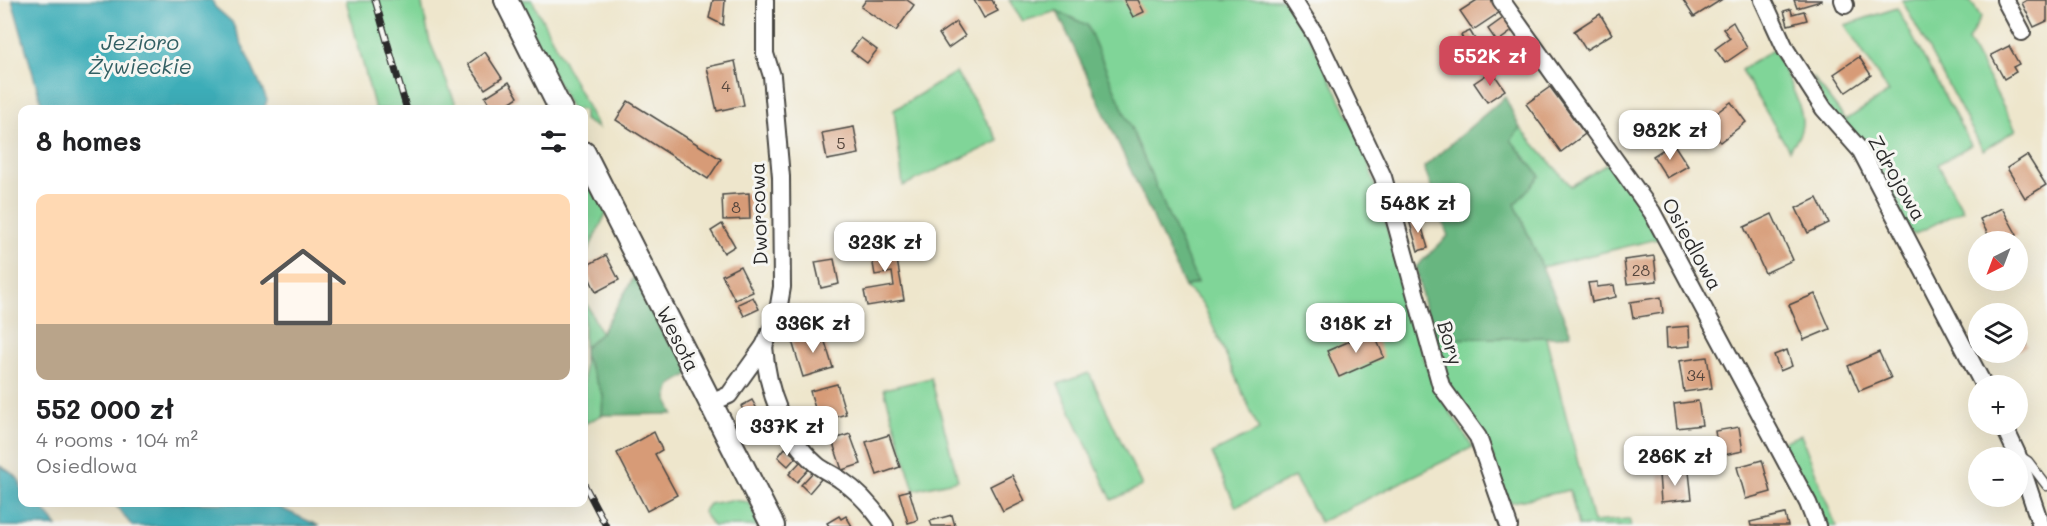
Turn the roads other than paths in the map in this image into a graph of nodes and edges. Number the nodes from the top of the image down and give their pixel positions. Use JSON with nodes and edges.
{"nodes":[{"id":1,"x":506,"y":0,"type":"edge"},
{"id":2,"x":765,"y":0,"type":"edge"},
{"id":3,"x":1293,"y":0,"type":"edge"},
{"id":4,"x":1501,"y":0,"type":"edge"},
{"id":5,"x":1763,"y":0,"type":"edge"},
{"id":6,"x":1768,"y":0,"type":"edge"},
{"id":7,"x":2006,"y":0,"type":"edge"},
{"id":8,"x":1773,"y":19,"type":"junction"},
{"id":9,"x":2022,"y":32,"type":"dead end"},
{"id":10,"x":558,"y":105,"type":"edge"},
{"id":11,"x":588,"y":161,"type":"edge"},
{"id":12,"x":764,"y":346,"type":"junction"},
{"id":13,"x":1978,"y":375,"type":"edge"},
{"id":14,"x":711,"y":403,"type":"junction"},
{"id":15,"x":2028,"y":461,"type":"edge"},
{"id":16,"x":2047,"y":486,"type":"edge"},
{"id":17,"x":2028,"y":487,"type":"edge"},
{"id":18,"x":773,"y":526,"type":"edge"},
{"id":19,"x":885,"y":526,"type":"edge"},
{"id":20,"x":1509,"y":526,"type":"edge"},
{"id":21,"x":1817,"y":526,"type":"edge"},
{"id":22,"x":2041,"y":526,"type":"edge"}],
"edges":[{"from":1,"to":10,"type":"main road"},
{"from":2,"to":12,"type":"street","name":"Dworcowa"},
{"from":3,"to":20,"type":"street","name":"Bory"},
{"from":4,"to":21,"type":"street","name":"Osiedlowa"},
{"from":5,"to":8,"type":"street","name":"Zdrojowa"},
{"from":6,"to":8,"type":"street"},
{"from":7,"to":9,"type":"street"},
{"from":8,"to":13,"type":"street","name":"Zdrojowa"},
{"from":11,"to":14,"type":"main road","name":"Wesoła"},
{"from":12,"to":14,"type":"street","name":"Dworcowa"},
{"from":12,"to":19,"type":"street"},
{"from":14,"to":18,"type":"main road","name":"Wesoła"},
{"from":15,"to":16,"type":"lane"},
{"from":17,"to":22,"type":"street"}]}
